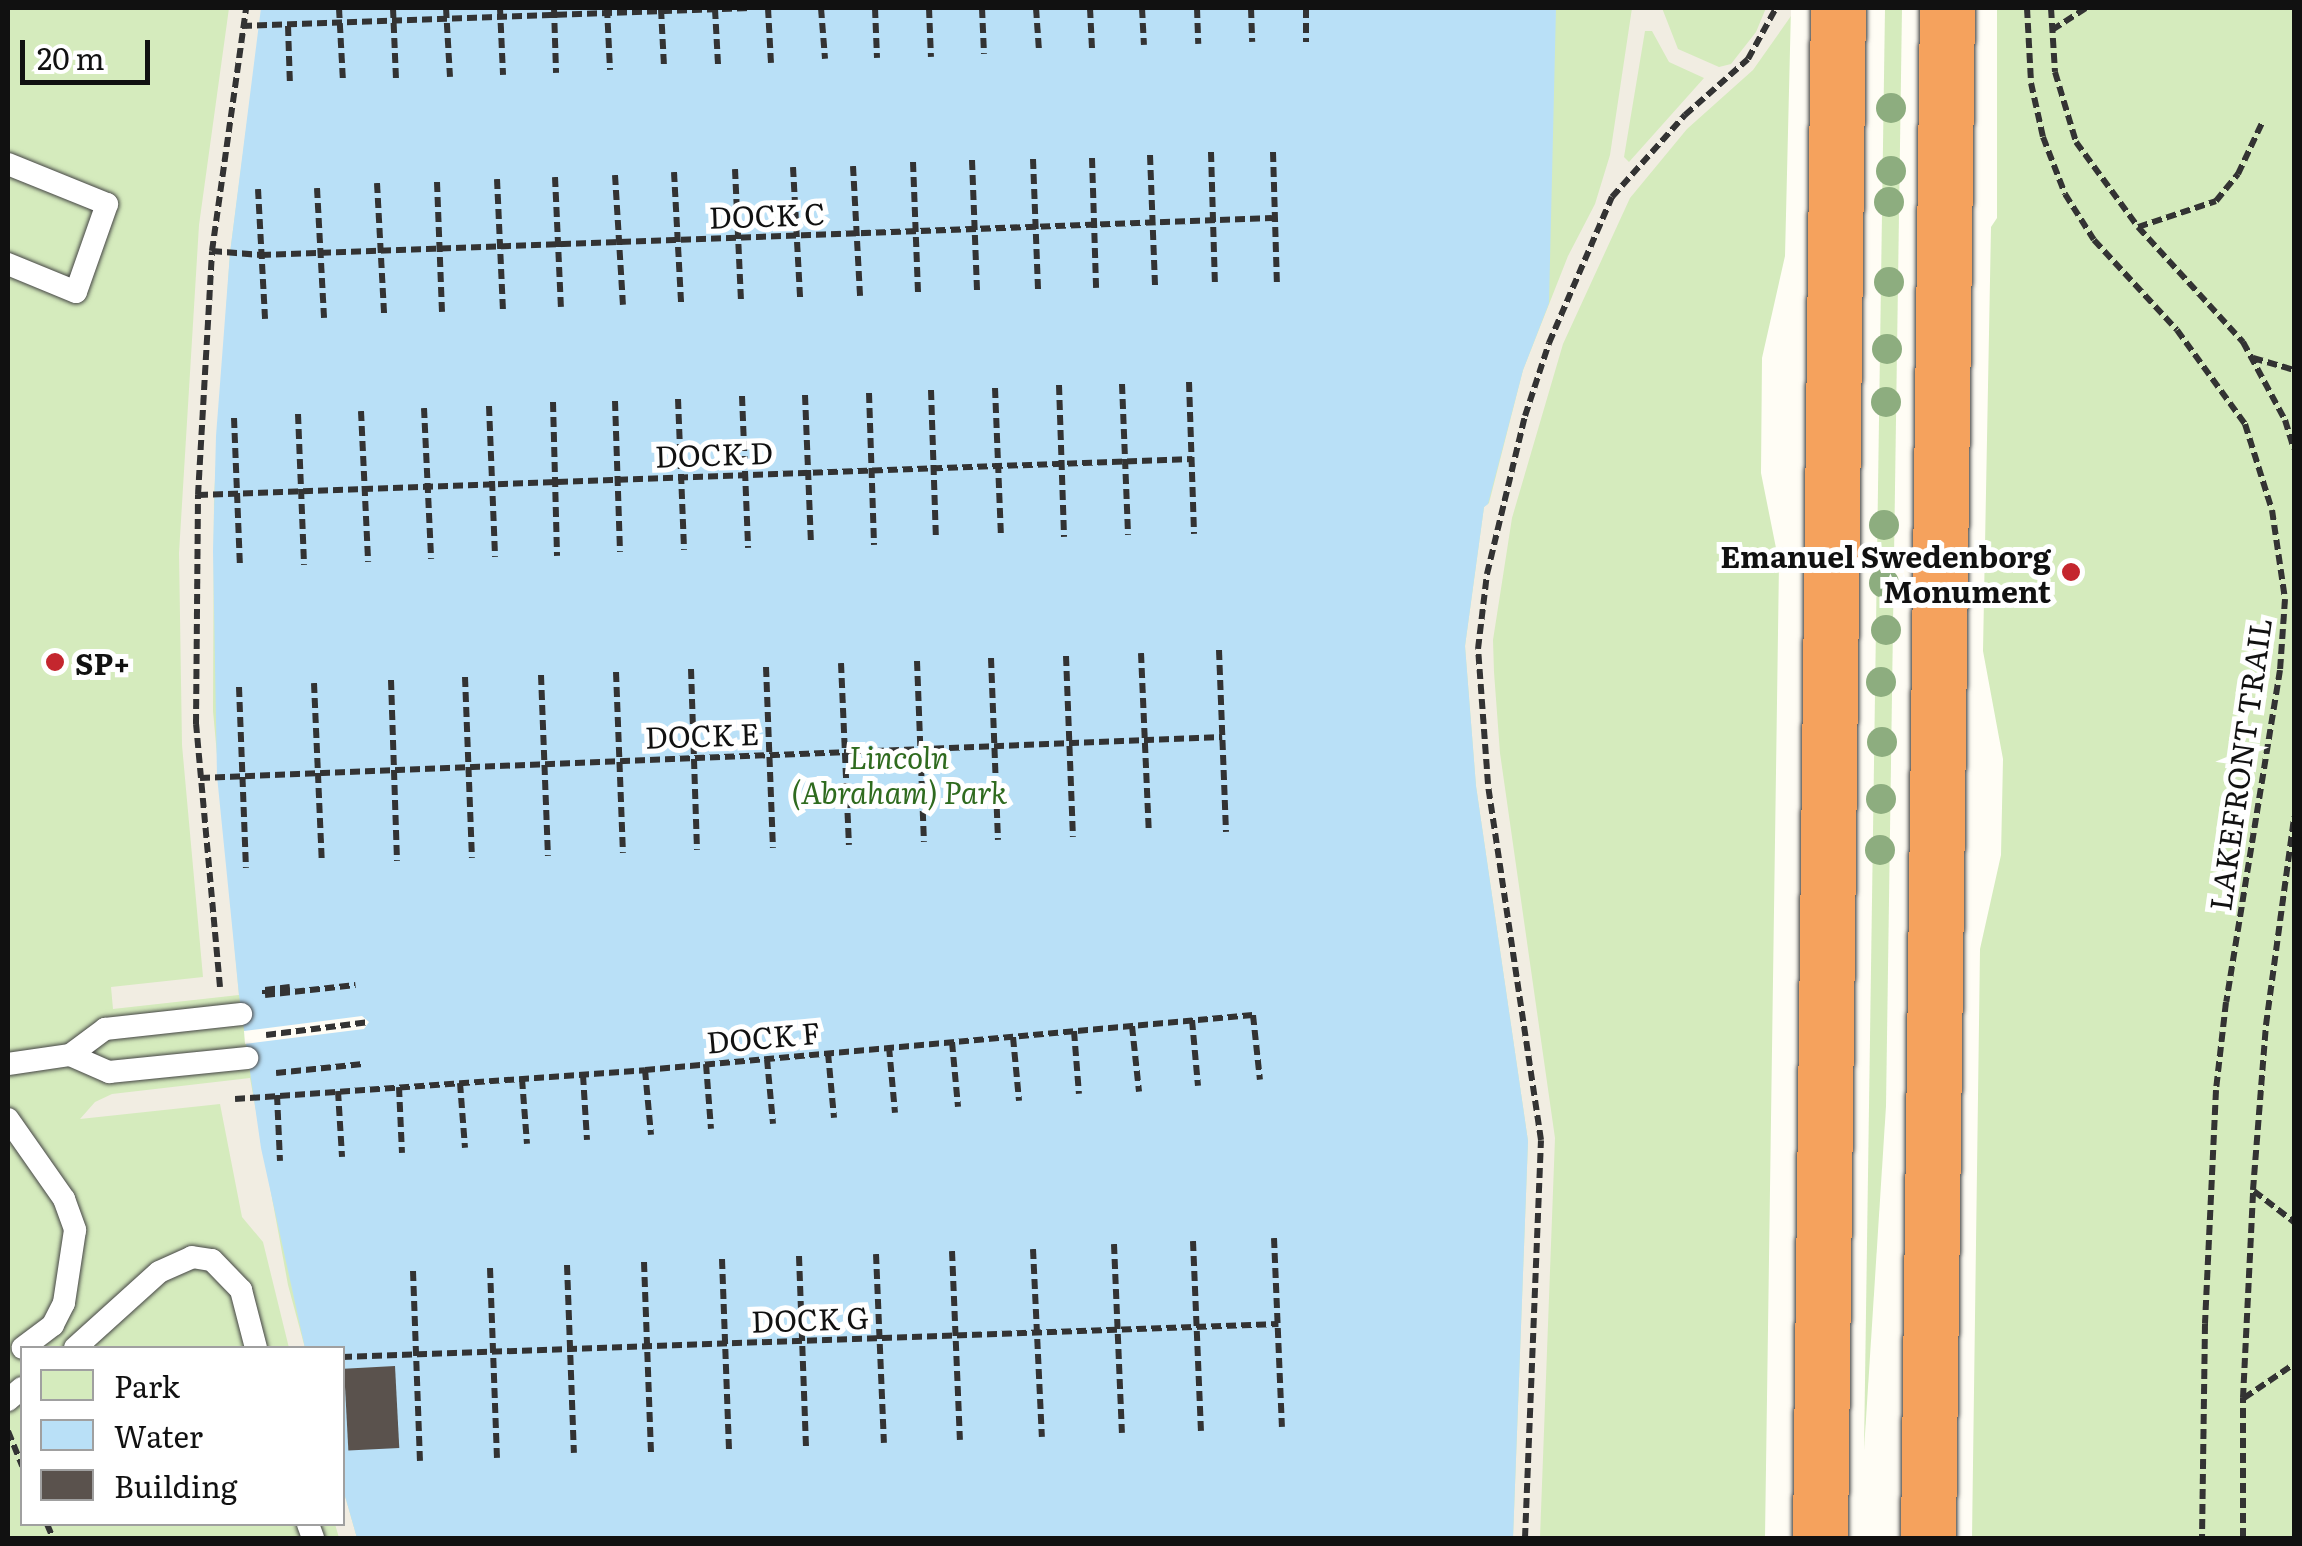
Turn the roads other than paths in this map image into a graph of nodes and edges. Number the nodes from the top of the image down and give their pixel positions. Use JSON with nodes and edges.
{"nodes":[{"id":1,"x":1838,"y":8,"type":"edge"},
{"id":2,"x":1947,"y":8,"type":"edge"},
{"id":3,"x":8,"y":164,"type":"edge"},
{"id":4,"x":8,"y":264,"type":"edge"},
{"id":5,"x":247,"y":1006,"type":"road end"},
{"id":6,"x":70,"y":1055,"type":"junction"},
{"id":7,"x":247,"y":1058,"type":"dead end"},
{"id":8,"x":8,"y":1064,"type":"edge"},
{"id":9,"x":8,"y":1119,"type":"edge"},
{"id":10,"x":54,"y":1325,"type":"junction"},
{"id":11,"x":27,"y":1346,"type":"edge"},
{"id":12,"x":72,"y":1346,"type":"edge"},
{"id":13,"x":76,"y":1346,"type":"edge"},
{"id":14,"x":255,"y":1346,"type":"edge"},
{"id":15,"x":1820,"y":1538,"type":"edge"},
{"id":16,"x":1928,"y":1538,"type":"edge"}],
"edges":[{"from":1,"to":15,"type":"highway"},
{"from":2,"to":16,"type":"highway"},
{"from":3,"to":4,"type":"lane"},
{"from":5,"to":6,"type":"lane"},
{"from":6,"to":7,"type":"lane"},
{"from":6,"to":8,"type":"lane"},
{"from":9,"to":10,"type":"lane"},
{"from":10,"to":11,"type":"lane"},
{"from":10,"to":12,"type":"lane"},
{"from":13,"to":14,"type":"lane"}]}
